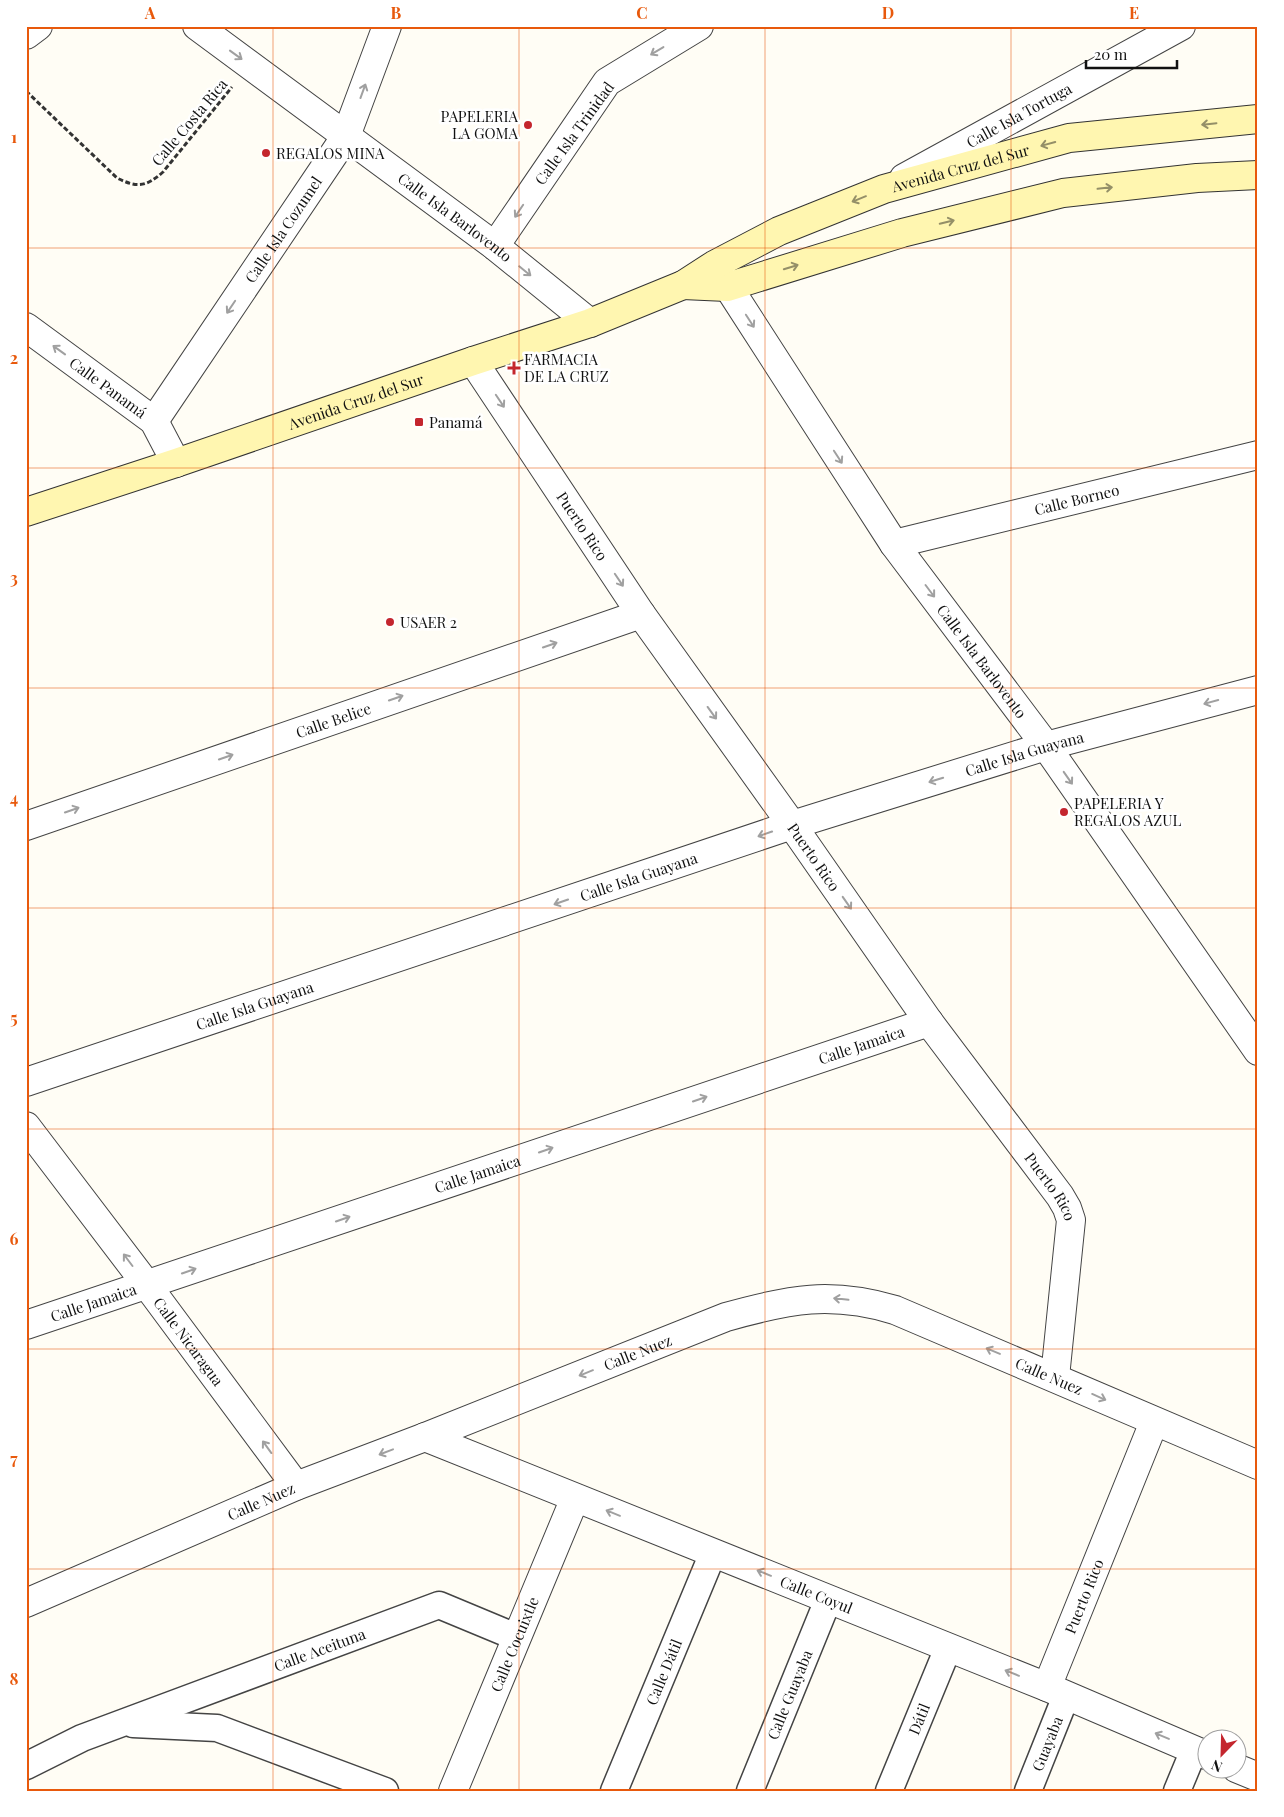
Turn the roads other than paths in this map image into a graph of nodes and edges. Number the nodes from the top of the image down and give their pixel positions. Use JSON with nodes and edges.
{"nodes":[{"id":1,"x":38,"y":26,"type":"edge"},
{"id":2,"x":197,"y":26,"type":"edge"},
{"id":3,"x":387,"y":26,"type":"edge"},
{"id":4,"x":699,"y":26,"type":"edge"},
{"id":5,"x":1181,"y":26,"type":"edge"},
{"id":6,"x":26,"y":35,"type":"edge"},
{"id":7,"x":1258,"y":120,"type":"edge"},
{"id":8,"x":346,"y":136,"type":"junction"},
{"id":9,"x":1258,"y":175,"type":"edge"},
{"id":10,"x":884,"y":189,"type":"junction"},
{"id":11,"x":495,"y":246,"type":"junction"},
{"id":12,"x":721,"y":276,"type":"junction"},
{"id":13,"x":590,"y":323,"type":"junction"},
{"id":14,"x":26,"y":327,"type":"edge"},
{"id":15,"x":473,"y":361,"type":"junction"},
{"id":16,"x":154,"y":421,"type":"junction"},
{"id":17,"x":1258,"y":455,"type":"edge"},
{"id":18,"x":176,"y":463,"type":"junction"},
{"id":19,"x":26,"y":512,"type":"edge"},
{"id":20,"x":894,"y":544,"type":"junction"},
{"id":21,"x":641,"y":614,"type":"junction"},
{"id":22,"x":1258,"y":690,"type":"edge"},
{"id":23,"x":1046,"y":746,"type":"junction"},
{"id":24,"x":792,"y":825,"type":"junction"},
{"id":25,"x":26,"y":826,"type":"edge"},
{"id":26,"x":929,"y":1022,"type":"junction"},
{"id":27,"x":1258,"y":1051,"type":"edge"},
{"id":28,"x":26,"y":1082,"type":"edge"},
{"id":29,"x":26,"y":1126,"type":"edge"},
{"id":30,"x":147,"y":1285,"type":"junction"},
{"id":31,"x":26,"y":1325,"type":"edge"},
{"id":32,"x":1055,"y":1377,"type":"junction"},
{"id":33,"x":1154,"y":1422,"type":"junction"},
{"id":34,"x":425,"y":1437,"type":"junction"},
{"id":35,"x":1258,"y":1465,"type":"edge"},
{"id":36,"x":296,"y":1486,"type":"junction"},
{"id":37,"x":575,"y":1498,"type":"junction"},
{"id":38,"x":714,"y":1553,"type":"junction"},
{"id":39,"x":828,"y":1600,"type":"junction"},
{"id":40,"x":26,"y":1603,"type":"edge"},
{"id":41,"x":516,"y":1637,"type":"junction"},
{"id":42,"x":948,"y":1648,"type":"junction"},
{"id":43,"x":1056,"y":1692,"type":"junction"},
{"id":44,"x":121,"y":1723,"type":"junction"},
{"id":45,"x":1196,"y":1751,"type":"edge"},
{"id":46,"x":1196,"y":1760,"type":"edge"},
{"id":47,"x":26,"y":1766,"type":"edge"},
{"id":48,"x":1246,"y":1772,"type":"edge"},
{"id":49,"x":1258,"y":1777,"type":"edge"},
{"id":50,"x":385,"y":1791,"type":"edge"},
{"id":51,"x":453,"y":1791,"type":"edge"},
{"id":52,"x":614,"y":1791,"type":"edge"},
{"id":53,"x":750,"y":1791,"type":"edge"},
{"id":54,"x":889,"y":1791,"type":"edge"},
{"id":55,"x":1028,"y":1791,"type":"edge"},
{"id":56,"x":1177,"y":1791,"type":"edge"}],
"edges":[{"from":1,"to":6,"type":"street"},
{"from":2,"to":8,"type":"street","name":"Calle Isla Barlovento","one_way":true},
{"from":8,"to":3,"type":"street","name":"Calle Isla Cozumel","one_way":true},
{"from":4,"to":11,"type":"street","name":"Calle Isla Trinidad","one_way":true},
{"from":5,"to":10,"type":"street","name":"Calle Isla Tortuga"},
{"from":7,"to":10,"type":"main road","name":"Avenida Cruz del Sur","one_way":true},
{"from":8,"to":11,"type":"street","name":"Calle Isla Barlovento"},
{"from":8,"to":16,"type":"street","name":"Calle Isla Cozumel","one_way":true},
{"from":12,"to":9,"type":"main road","name":"Avenida Cruz del Sur","one_way":true},
{"from":10,"to":12,"type":"main road","name":"Avenida Cruz del Sur","one_way":true},
{"from":11,"to":13,"type":"street","name":"Calle Isla Barlovento","one_way":true},
{"from":12,"to":13,"type":"main road","name":"Avenida Cruz del Sur"},
{"from":12,"to":20,"type":"street","name":"Calle Isla Barlovento","one_way":true},
{"from":13,"to":15,"type":"main road","name":"Avenida Cruz del Sur"},
{"from":16,"to":14,"type":"street","name":"Calle Panamá","one_way":true},
{"from":15,"to":18,"type":"main road","name":"Avenida Cruz del Sur"},
{"from":15,"to":21,"type":"street","name":"Puerto Rico","one_way":true},
{"from":16,"to":18,"type":"street","name":"Calle Panamá"},
{"from":17,"to":20,"type":"street","name":"Calle Borneo"},
{"from":18,"to":19,"type":"main road","name":"Avenida Cruz del Sur"},
{"from":20,"to":23,"type":"street","name":"Calle Isla Barlovento","one_way":true},
{"from":21,"to":24,"type":"street","name":"Puerto Rico","one_way":true},
{"from":25,"to":21,"type":"street","name":"Calle Belice","one_way":true},
{"from":22,"to":23,"type":"street","name":"Calle Isla Guayana","one_way":true},
{"from":23,"to":24,"type":"street","name":"Calle Isla Guayana","one_way":true},
{"from":23,"to":27,"type":"street","name":"Calle Isla Barlovento","one_way":true},
{"from":24,"to":26,"type":"street","name":"Puerto Rico","one_way":true},
{"from":24,"to":28,"type":"street","name":"Calle Isla Guayana","one_way":true},
{"from":30,"to":26,"type":"street","name":"Calle Jamaica","one_way":true},
{"from":26,"to":32,"type":"street","name":"Puerto Rico"},
{"from":30,"to":29,"type":"street","name":"Calle Nicaragua","one_way":true},
{"from":30,"to":31,"type":"street","name":"Calle Jamaica"},
{"from":36,"to":30,"type":"street","name":"Calle Nicaragua","one_way":true},
{"from":32,"to":33,"type":"street","name":"Calle Nuez","one_way":true},
{"from":32,"to":34,"type":"street","name":"Calle Nuez","one_way":true},
{"from":33,"to":35,"type":"street","name":"Calle Nuez"},
{"from":33,"to":43,"type":"street","name":"Puerto Rico"},
{"from":34,"to":36,"type":"street","name":"Calle Nuez","one_way":true},
{"from":34,"to":37,"type":"street","name":"Calle Coyul"},
{"from":36,"to":40,"type":"street","name":"Calle Nuez"},
{"from":38,"to":37,"type":"street","name":"Calle Coyul","one_way":true},
{"from":37,"to":41,"type":"street","name":"Calle Cocuixtle"},
{"from":39,"to":38,"type":"street","name":"Calle Coyul","one_way":true},
{"from":38,"to":52,"type":"street","name":"Calle Dátil"},
{"from":39,"to":42,"type":"street","name":"Calle Coyul"},
{"from":39,"to":53,"type":"street","name":"Calle Guayaba"},
{"from":41,"to":44,"type":"street","name":"Calle Aceituna"},
{"from":41,"to":51,"type":"street","name":"Calle Cocuixtle"},
{"from":43,"to":42,"type":"street","name":"Calle Coyul","one_way":true},
{"from":42,"to":54,"type":"street","name":"Dátil"},
{"from":45,"to":43,"type":"street","name":"Calle Coyul","one_way":true},
{"from":43,"to":55,"type":"street","name":"Guayaba"},
{"from":44,"to":47,"type":"street","name":"Calle Aceituna"},
{"from":44,"to":50,"type":"street","name":"Calle Aceituna"},
{"from":46,"to":56,"type":"street"},
{"from":48,"to":49,"type":"street"}]}
